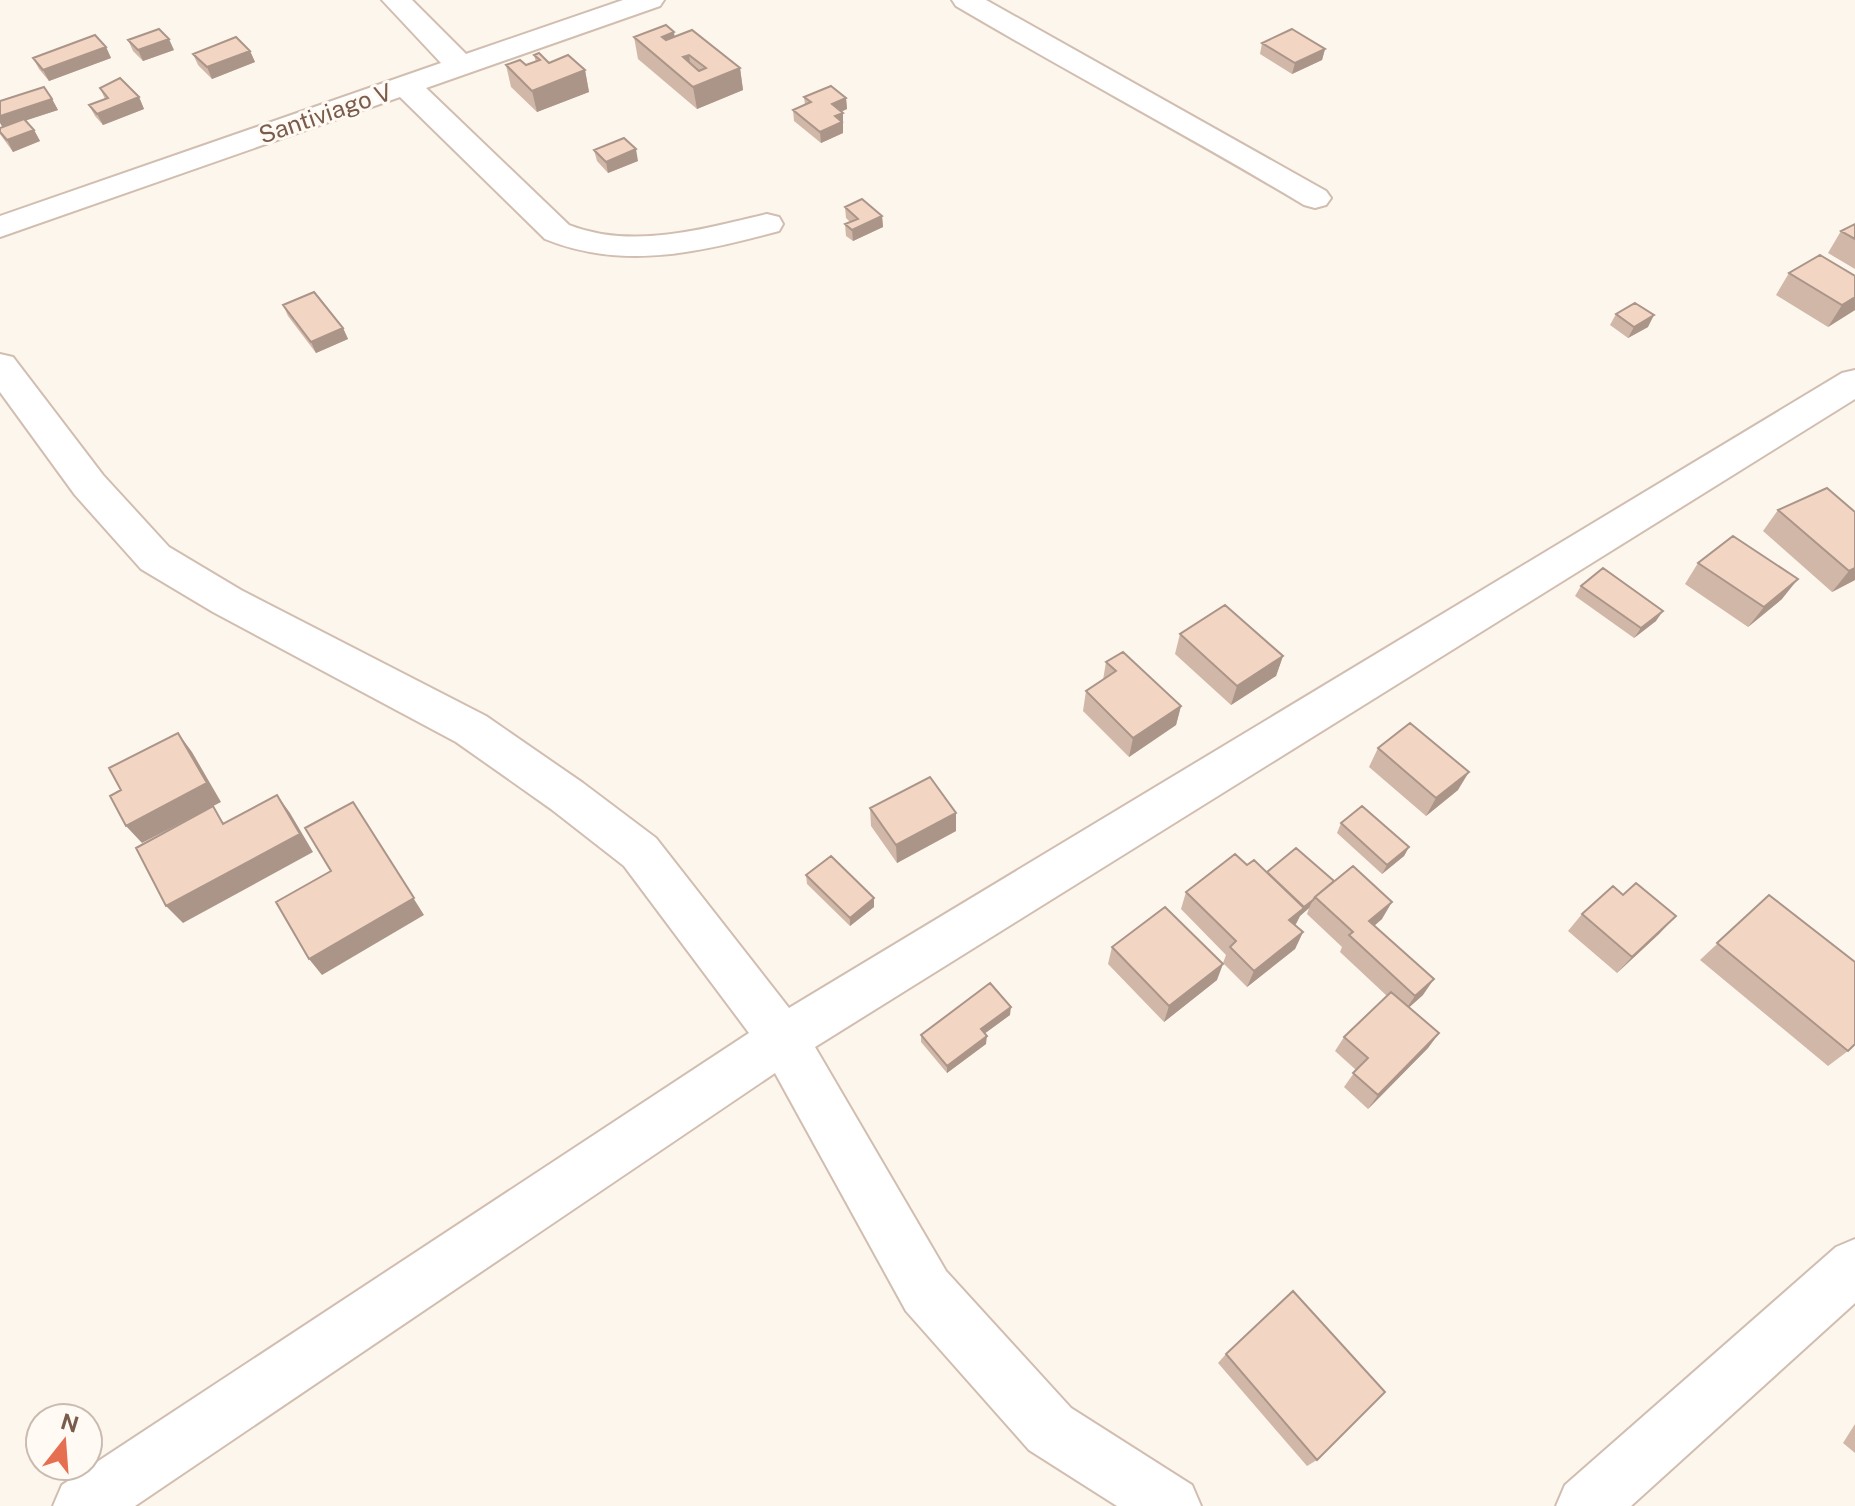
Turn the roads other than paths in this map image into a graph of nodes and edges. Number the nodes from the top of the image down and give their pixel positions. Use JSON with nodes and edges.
{"nodes":[{"id":1,"x":396,"y":0,"type":"edge"},
{"id":2,"x":650,"y":0,"type":"edge"},
{"id":3,"x":966,"y":0,"type":"edge"},
{"id":4,"x":461,"y":66,"type":"junction"},
{"id":5,"x":405,"y":85,"type":"junction"},
{"id":6,"x":1315,"y":198,"type":"dead end"},
{"id":7,"x":767,"y":224,"type":"dead end"},
{"id":8,"x":0,"y":227,"type":"edge"},
{"id":9,"x":0,"y":366,"type":"edge"},
{"id":10,"x":1855,"y":382,"type":"edge"},
{"id":11,"x":783,"y":1039,"type":"junction"},
{"id":12,"x":1855,"y":1266,"type":"edge"},
{"id":13,"x":83,"y":1506,"type":"edge"},
{"id":14,"x":1171,"y":1506,"type":"edge"},
{"id":15,"x":1586,"y":1506,"type":"edge"}],
"edges":[{"from":1,"to":4,"type":"street"},
{"from":2,"to":4,"type":"street","name":"Santiviago V"},
{"from":3,"to":6,"type":"street"},
{"from":4,"to":5,"type":"street","name":"Santiviago V"},
{"from":5,"to":7,"type":"street"},
{"from":5,"to":8,"type":"street","name":"Santiviago V"},
{"from":9,"to":11,"type":"street"},
{"from":10,"to":11,"type":"street"},
{"from":11,"to":13,"type":"street"},
{"from":11,"to":14,"type":"street"},
{"from":12,"to":15,"type":"street"}]}
